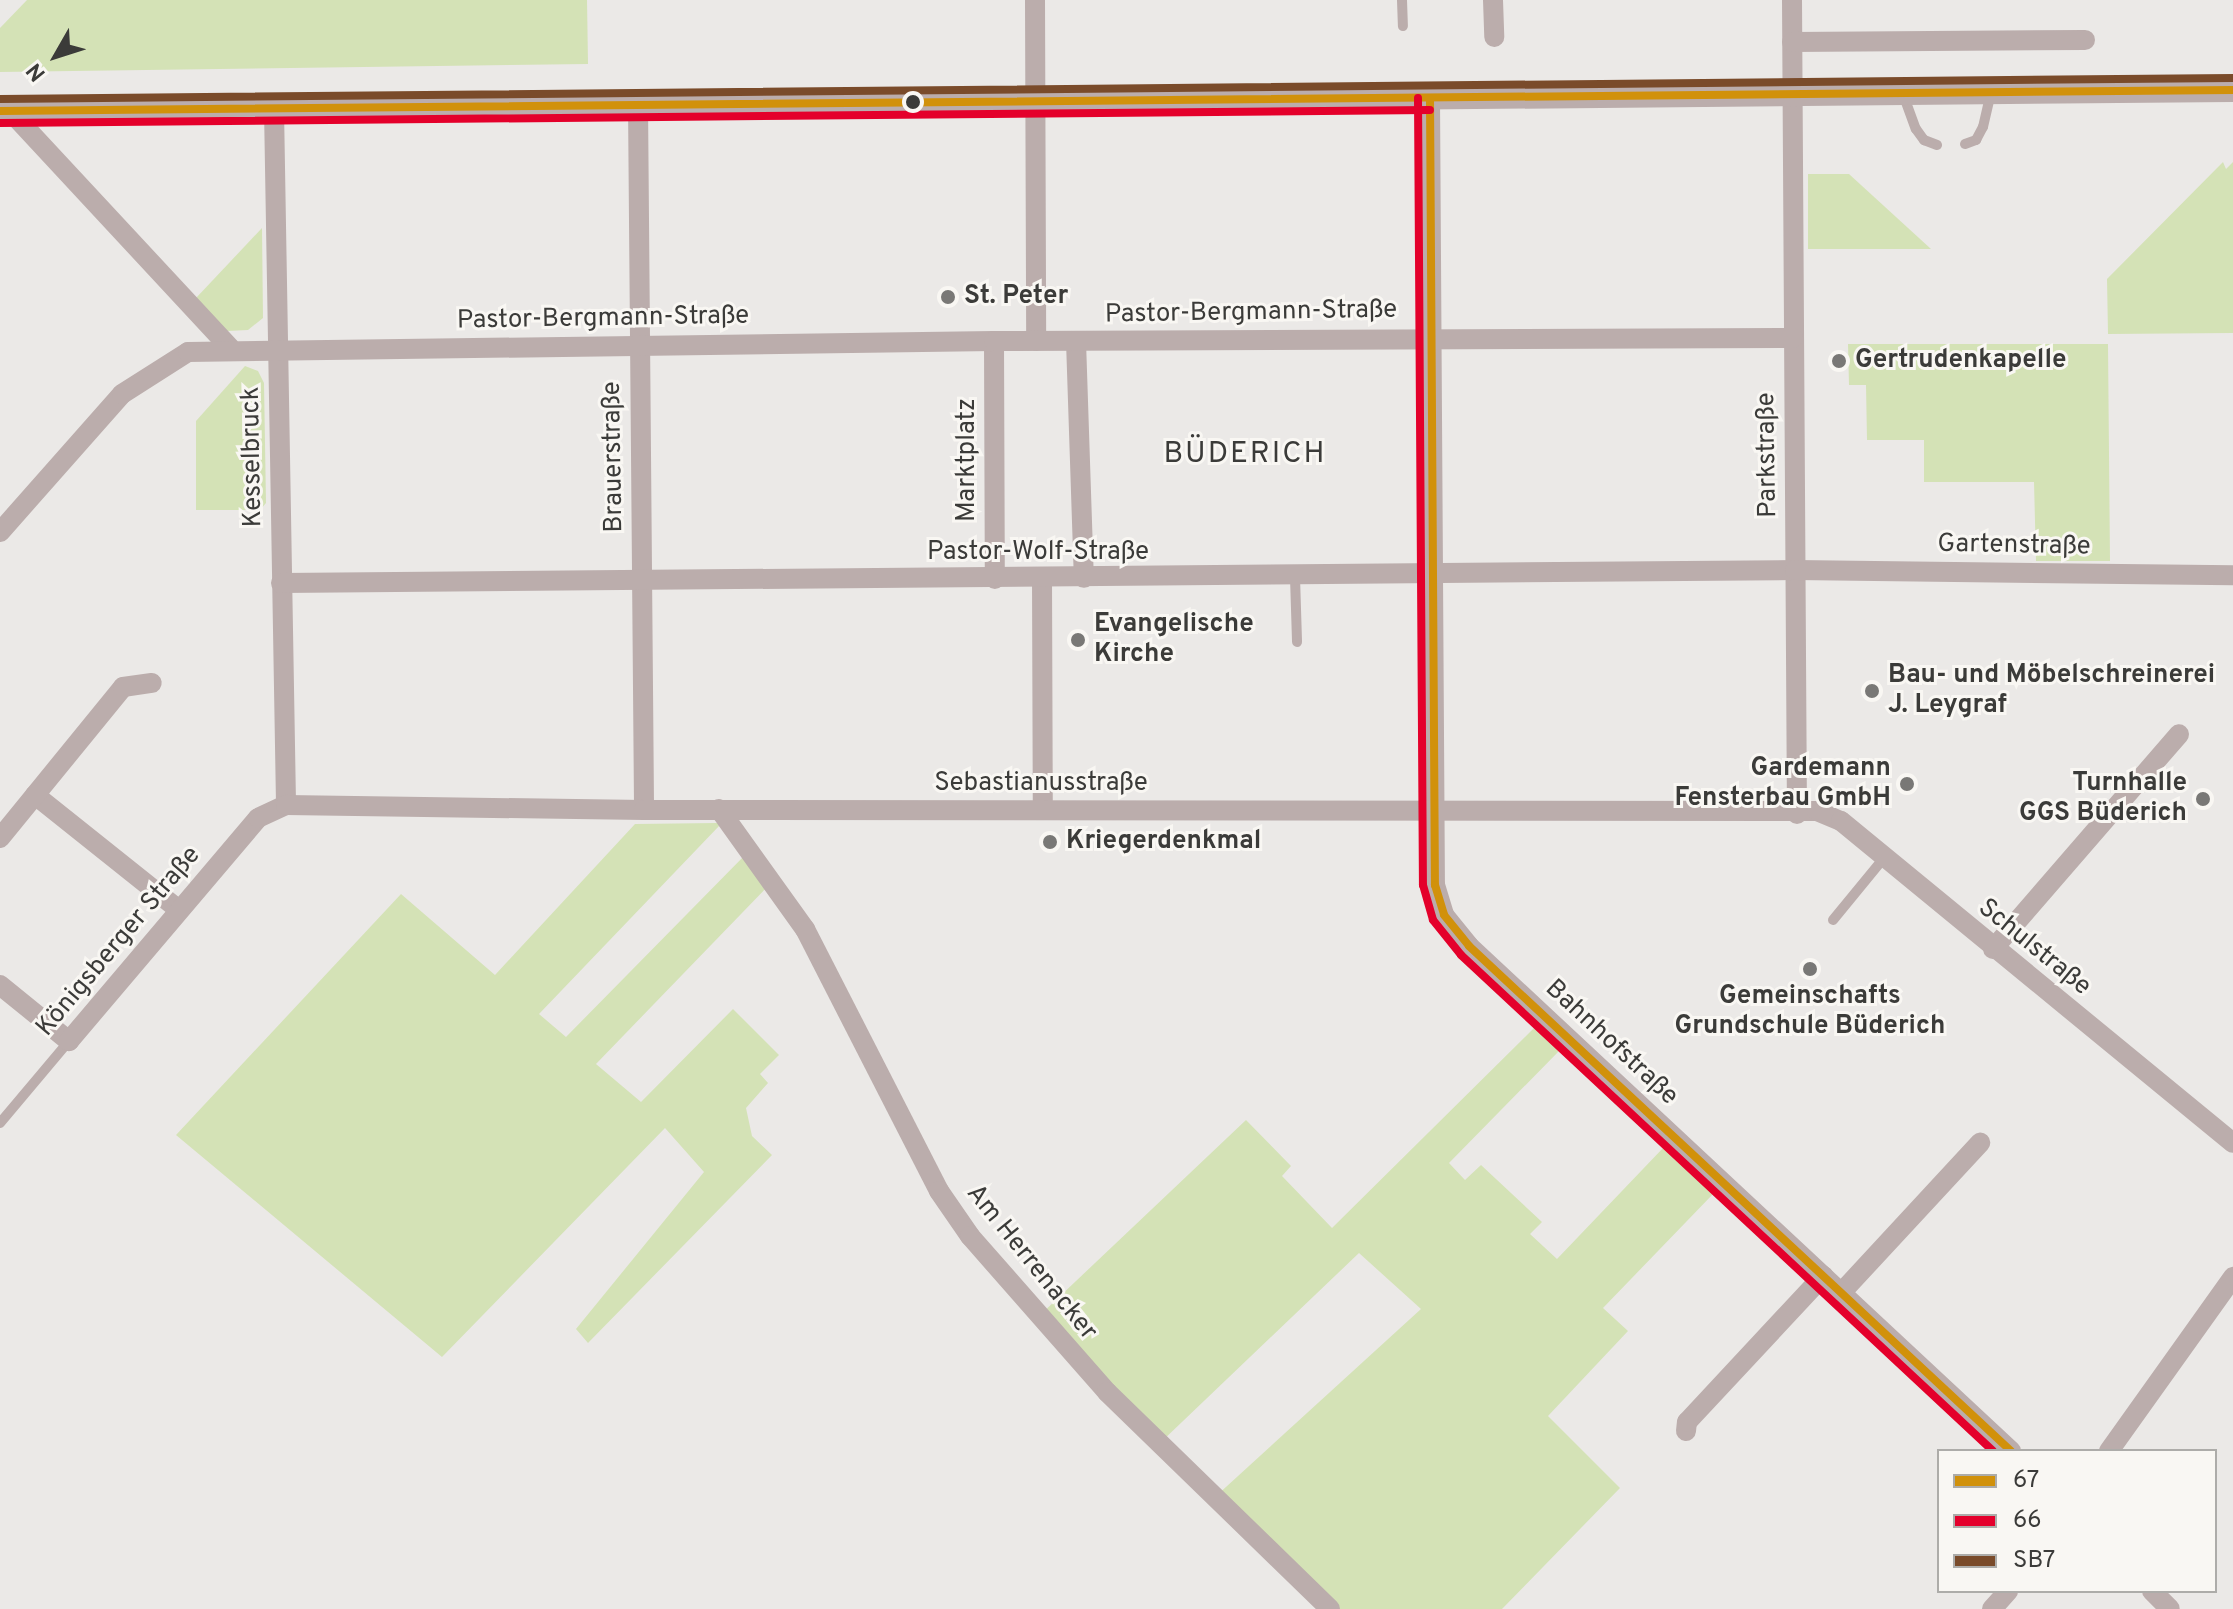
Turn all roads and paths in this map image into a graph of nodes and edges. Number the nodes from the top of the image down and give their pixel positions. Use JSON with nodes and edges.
{"nodes":[{"id":1,"x":1035,"y":0,"type":"edge"},
{"id":2,"x":1402,"y":0,"type":"edge"},
{"id":3,"x":1493,"y":0,"type":"edge"},
{"id":4,"x":1792,"y":0,"type":"edge"},
{"id":5,"x":1403,"y":26,"type":"dead end"},
{"id":6,"x":1494,"y":37,"type":"dead end"},
{"id":7,"x":2085,"y":40,"type":"dead end"},
{"id":8,"x":1792,"y":42,"type":"junction"},
{"id":9,"x":2233,"y":90,"type":"edge"},
{"id":10,"x":1991,"y":93,"type":"junction"},
{"id":11,"x":1903,"y":94,"type":"junction"},
{"id":12,"x":1792,"y":96,"type":"junction"},
{"id":13,"x":1430,"y":98,"type":"junction"},
{"id":14,"x":1036,"y":101,"type":"junction"},
{"id":15,"x":638,"y":103,"type":"junction"},
{"id":16,"x":274,"y":109,"type":"junction"},
{"id":17,"x":5,"y":111,"type":"edge"},
{"id":18,"x":1965,"y":144,"type":"dead end"},
{"id":19,"x":1937,"y":145,"type":"dead end"},
{"id":20,"x":1433,"y":337,"type":"junction"},
{"id":21,"x":1793,"y":338,"type":"junction"},
{"id":22,"x":994,"y":341,"type":"junction"},
{"id":23,"x":1036,"y":341,"type":"junction"},
{"id":24,"x":1076,"y":341,"type":"junction"},
{"id":25,"x":638,"y":344,"type":"junction"},
{"id":26,"x":230,"y":348,"type":"junction"},
{"id":27,"x":278,"y":349,"type":"junction"},
{"id":28,"x":4,"y":519,"type":"edge"},
{"id":29,"x":1795,"y":570,"type":"junction"},
{"id":30,"x":1433,"y":575,"type":"junction"},
{"id":31,"x":2233,"y":575,"type":"edge"},
{"id":32,"x":1295,"y":577,"type":"junction"},
{"id":33,"x":1042,"y":578,"type":"junction"},
{"id":34,"x":1084,"y":578,"type":"junction"},
{"id":35,"x":995,"y":579,"type":"junction"},
{"id":36,"x":641,"y":581,"type":"junction"},
{"id":37,"x":281,"y":583,"type":"junction"},
{"id":38,"x":1297,"y":642,"type":"dead end"},
{"id":39,"x":152,"y":683,"type":"dead end"},
{"id":40,"x":2179,"y":734,"type":"dead end"},
{"id":41,"x":35,"y":795,"type":"junction"},
{"id":42,"x":286,"y":805,"type":"junction"},
{"id":43,"x":719,"y":809,"type":"junction"},
{"id":44,"x":644,"y":810,"type":"junction"},
{"id":45,"x":1043,"y":810,"type":"junction"},
{"id":46,"x":1438,"y":813,"type":"junction"},
{"id":47,"x":1797,"y":814,"type":"junction"},
{"id":48,"x":0,"y":838,"type":"edge"},
{"id":49,"x":1884,"y":858,"type":"junction"},
{"id":50,"x":179,"y":910,"type":"junction"},
{"id":51,"x":1833,"y":920,"type":"dead end"},
{"id":52,"x":1993,"y":949,"type":"junction"},
{"id":53,"x":0,"y":985,"type":"edge"},
{"id":54,"x":69,"y":1041,"type":"junction"},
{"id":55,"x":0,"y":1123,"type":"edge"},
{"id":56,"x":1980,"y":1143,"type":"dead end"},
{"id":57,"x":2233,"y":1143,"type":"edge"},
{"id":58,"x":1823,"y":1276,"type":"junction"},
{"id":59,"x":2233,"y":1277,"type":"edge"},
{"id":60,"x":1841,"y":1293,"type":"junction"},
{"id":61,"x":1686,"y":1431,"type":"dead end"},
{"id":62,"x":2009,"y":1449,"type":"edge"},
{"id":63,"x":2110,"y":1449,"type":"edge"},
{"id":64,"x":2006,"y":1593,"type":"edge"},
{"id":65,"x":2154,"y":1593,"type":"edge"},
{"id":66,"x":1330,"y":1609,"type":"edge"},
{"id":67,"x":1992,"y":1609,"type":"edge"},
{"id":68,"x":2170,"y":1609,"type":"edge"}],
"edges":[{"from":1,"to":14,"type":"street"},
{"from":2,"to":5,"type":"lane"},
{"from":3,"to":6,"type":"street"},
{"from":4,"to":8,"type":"street","name":"Parkstraße"},
{"from":7,"to":8,"type":"street"},
{"from":8,"to":12,"type":"street","name":"Parkstraße"},
{"from":9,"to":10,"type":"street"},
{"from":10,"to":11,"type":"street"},
{"from":10,"to":18,"type":"lane"},
{"from":11,"to":12,"type":"street"},
{"from":11,"to":19,"type":"lane"},
{"from":12,"to":13,"type":"street"},
{"from":12,"to":21,"type":"street","name":"Parkstraße"},
{"from":13,"to":14,"type":"street"},
{"from":13,"to":20,"type":"street","name":"Bahnhofstraße"},
{"from":14,"to":15,"type":"street"},
{"from":14,"to":23,"type":"street"},
{"from":15,"to":16,"type":"street"},
{"from":15,"to":25,"type":"street","name":"Brauerstraße"},
{"from":16,"to":17,"type":"street"},
{"from":16,"to":27,"type":"street","name":"Kesselbruck"},
{"from":17,"to":26,"type":"street"},
{"from":20,"to":21,"type":"street","name":"Pastor-Bergmann-Straße"},
{"from":20,"to":24,"type":"street","name":"Pastor-Bergmann-Straße"},
{"from":20,"to":30,"type":"street","name":"Bahnhofstraße"},
{"from":21,"to":29,"type":"street","name":"Parkstraße"},
{"from":22,"to":23,"type":"street","name":"Pastor-Bergmann-Straße"},
{"from":22,"to":25,"type":"street","name":"Pastor-Bergmann-Straße"},
{"from":22,"to":35,"type":"street","name":"Marktplatz"},
{"from":23,"to":24,"type":"street","name":"Pastor-Bergmann-Straße"},
{"from":24,"to":34,"type":"street"},
{"from":25,"to":27,"type":"street","name":"Pastor-Bergmann-Straße"},
{"from":25,"to":36,"type":"street","name":"Brauerstraße"},
{"from":26,"to":27,"type":"street","name":"Pastor-Bergmann-Straße"},
{"from":26,"to":28,"type":"street","name":"Pastor-Bergmann-Straße"},
{"from":27,"to":37,"type":"street","name":"Kesselbruck"},
{"from":29,"to":30,"type":"street","name":"Pastor-Wolf-Straße"},
{"from":29,"to":31,"type":"street","name":"Gartenstraße"},
{"from":29,"to":47,"type":"street","name":"Parkstraße"},
{"from":30,"to":32,"type":"street","name":"Pastor-Wolf-Straße"},
{"from":30,"to":46,"type":"street","name":"Bahnhofstraße"},
{"from":32,"to":34,"type":"street","name":"Pastor-Wolf-Straße"},
{"from":32,"to":38,"type":"lane"},
{"from":33,"to":34,"type":"street","name":"Pastor-Wolf-Straße"},
{"from":33,"to":35,"type":"street","name":"Pastor-Wolf-Straße"},
{"from":33,"to":45,"type":"street"},
{"from":35,"to":36,"type":"street","name":"Pastor-Wolf-Straße"},
{"from":36,"to":37,"type":"street","name":"Pastor-Wolf-Straße"},
{"from":36,"to":44,"type":"street","name":"Brauerstraße"},
{"from":37,"to":42,"type":"street","name":"Kesselbruck"},
{"from":39,"to":41,"type":"street"},
{"from":40,"to":52,"type":"street"},
{"from":41,"to":48,"type":"street"},
{"from":41,"to":50,"type":"street"},
{"from":42,"to":44,"type":"street","name":"Sebastianusstraße"},
{"from":42,"to":50,"type":"street","name":"Königsberger Straße"},
{"from":43,"to":44,"type":"street","name":"Sebastianusstraße"},
{"from":43,"to":45,"type":"street","name":"Sebastianusstraße"},
{"from":43,"to":66,"type":"street","name":"Am Herrenacker"},
{"from":45,"to":46,"type":"street","name":"Sebastianusstraße"},
{"from":46,"to":47,"type":"street","name":"Sebastianusstraße"},
{"from":46,"to":58,"type":"street","name":"Bahnhofstraße"},
{"from":47,"to":49,"type":"street","name":"Schulstraße"},
{"from":49,"to":51,"type":"lane"},
{"from":49,"to":52,"type":"street","name":"Schulstraße"},
{"from":50,"to":54,"type":"street","name":"Königsberger Straße"},
{"from":52,"to":57,"type":"street","name":"Schulstraße"},
{"from":53,"to":54,"type":"street"},
{"from":54,"to":55,"type":"lane","name":"Königsberger Straße"},
{"from":56,"to":60,"type":"street"},
{"from":58,"to":60,"type":"street","name":"Bahnhofstraße"},
{"from":58,"to":61,"type":"street"},
{"from":59,"to":63,"type":"street"},
{"from":60,"to":62,"type":"street","name":"Bahnhofstraße"},
{"from":64,"to":67,"type":"street"},
{"from":65,"to":68,"type":"street"}]}
